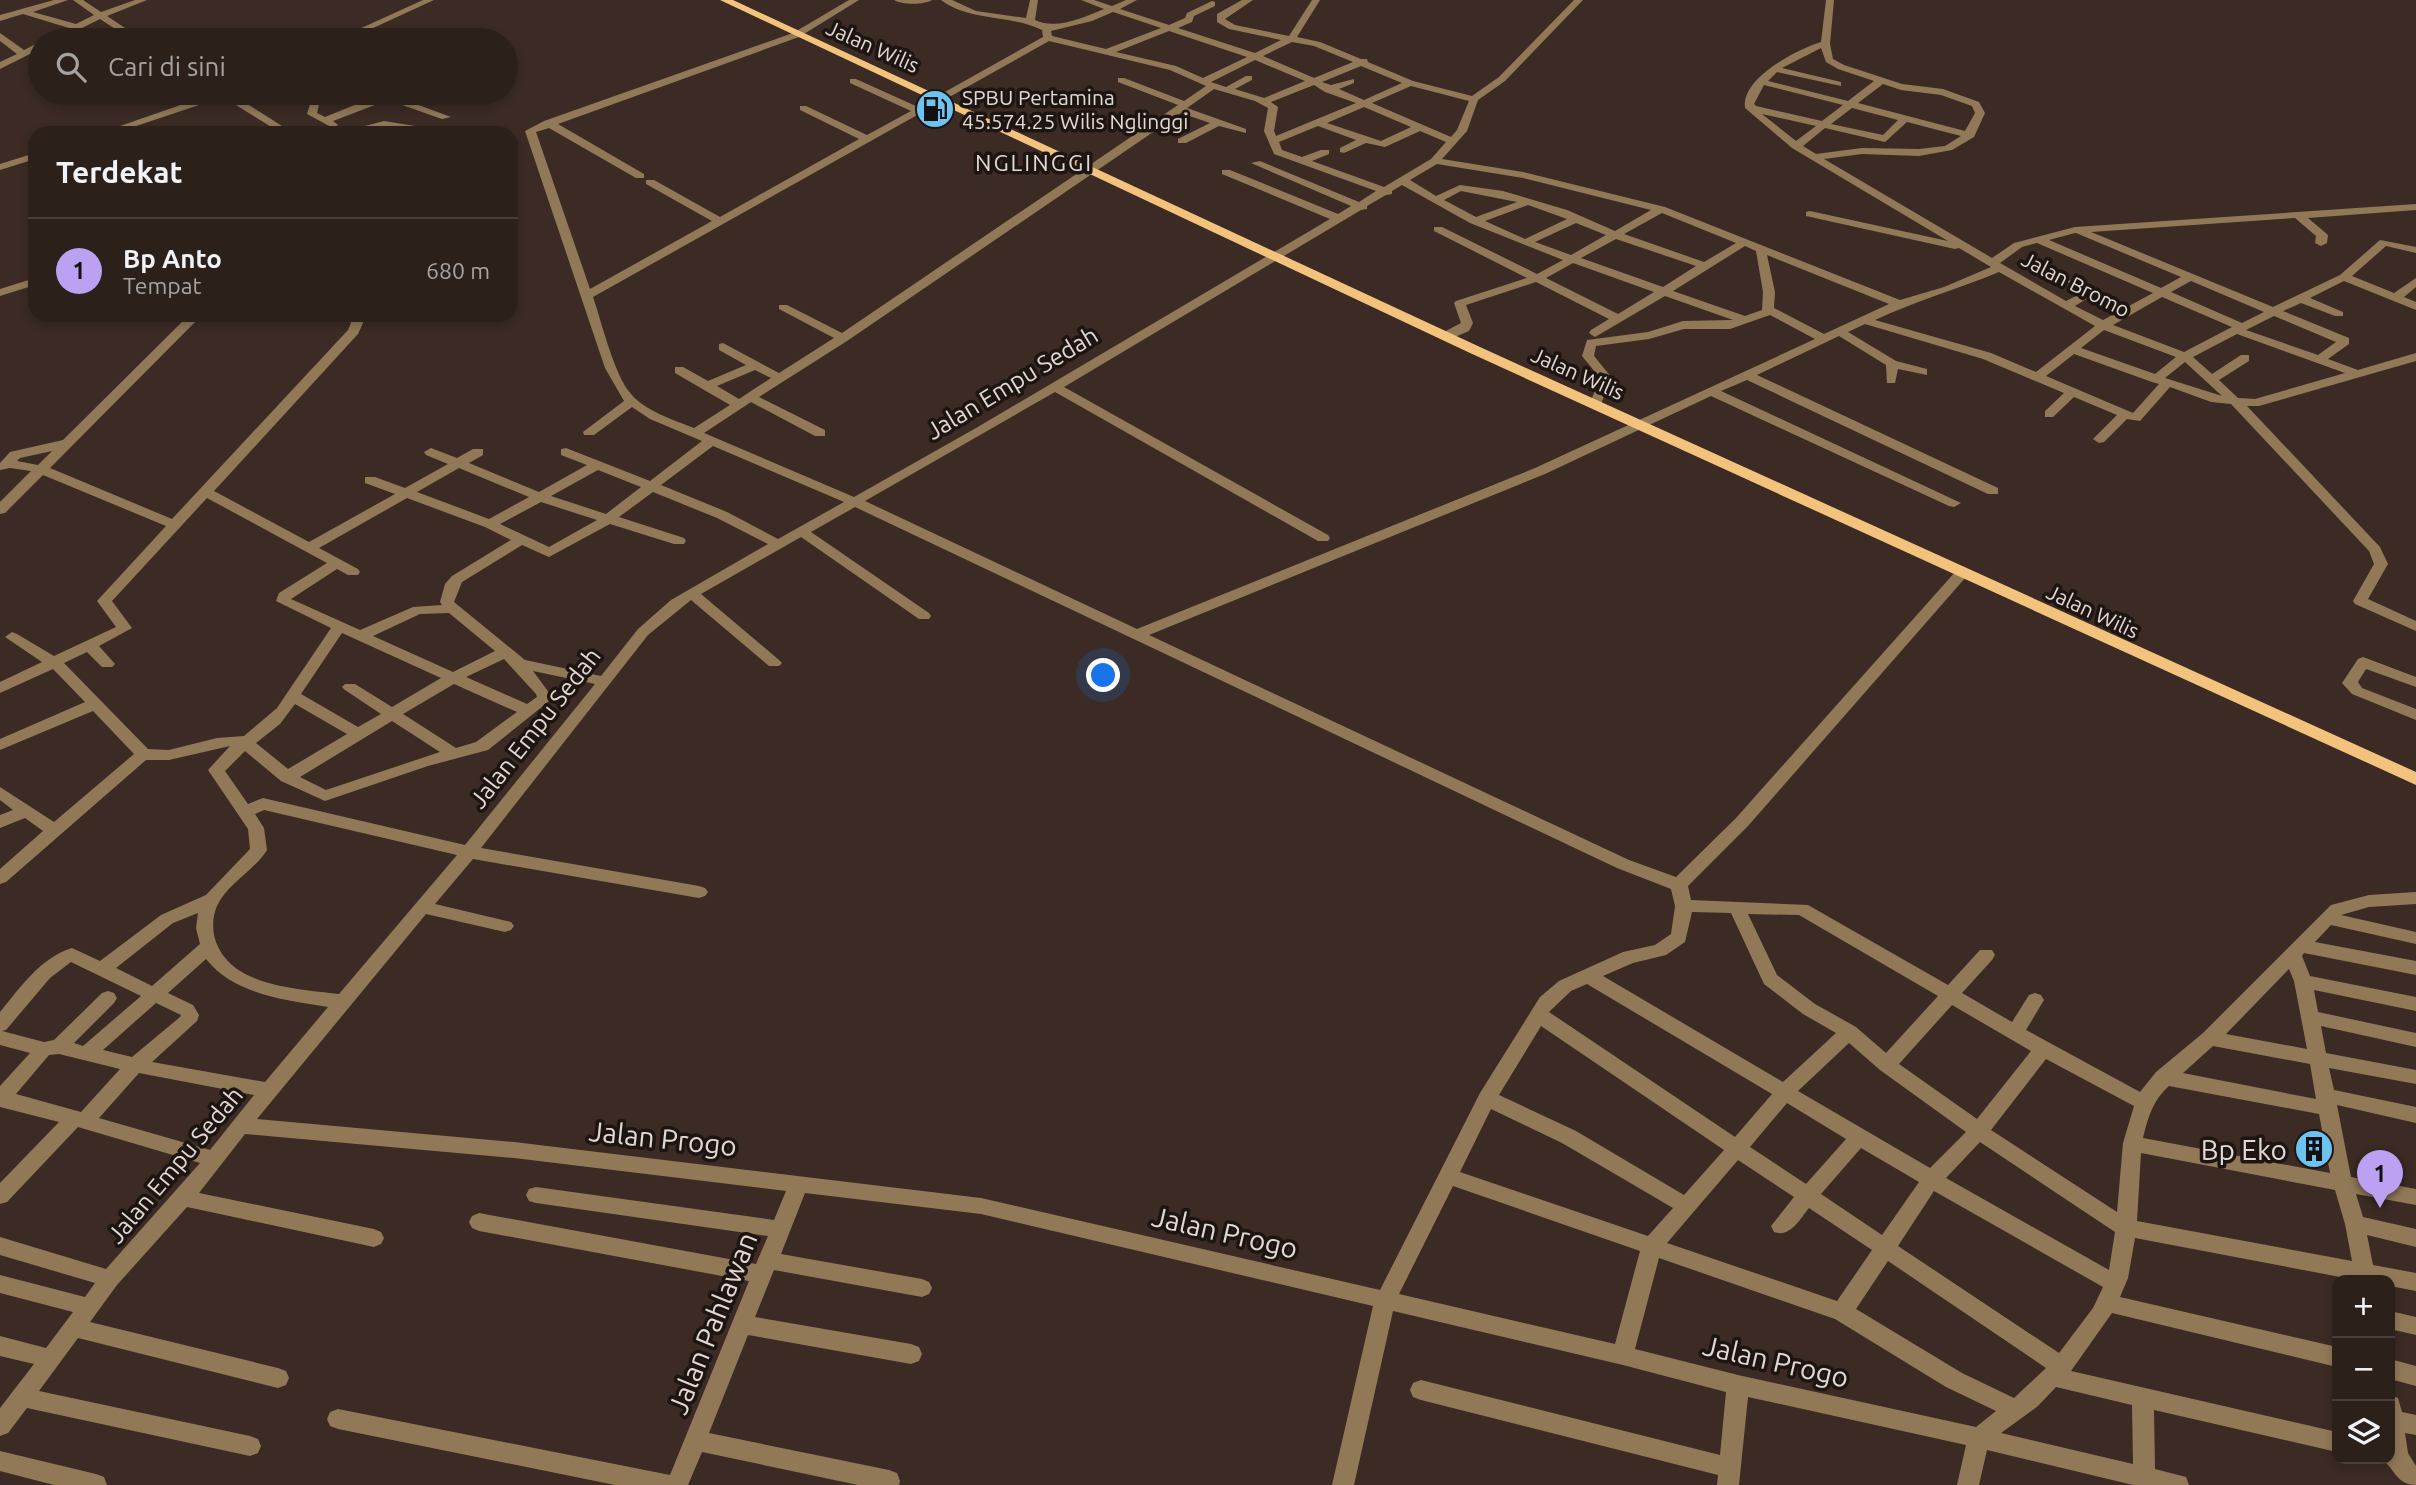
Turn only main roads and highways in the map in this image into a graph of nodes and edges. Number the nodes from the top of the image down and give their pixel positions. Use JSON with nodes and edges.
{"nodes":[{"id":1,"x":725,"y":0,"type":"edge"},
{"id":2,"x":2416,"y":779,"type":"edge"}],
"edges":[{"from":1,"to":2,"type":"main road","name":"Jalan Wilis"}]}
